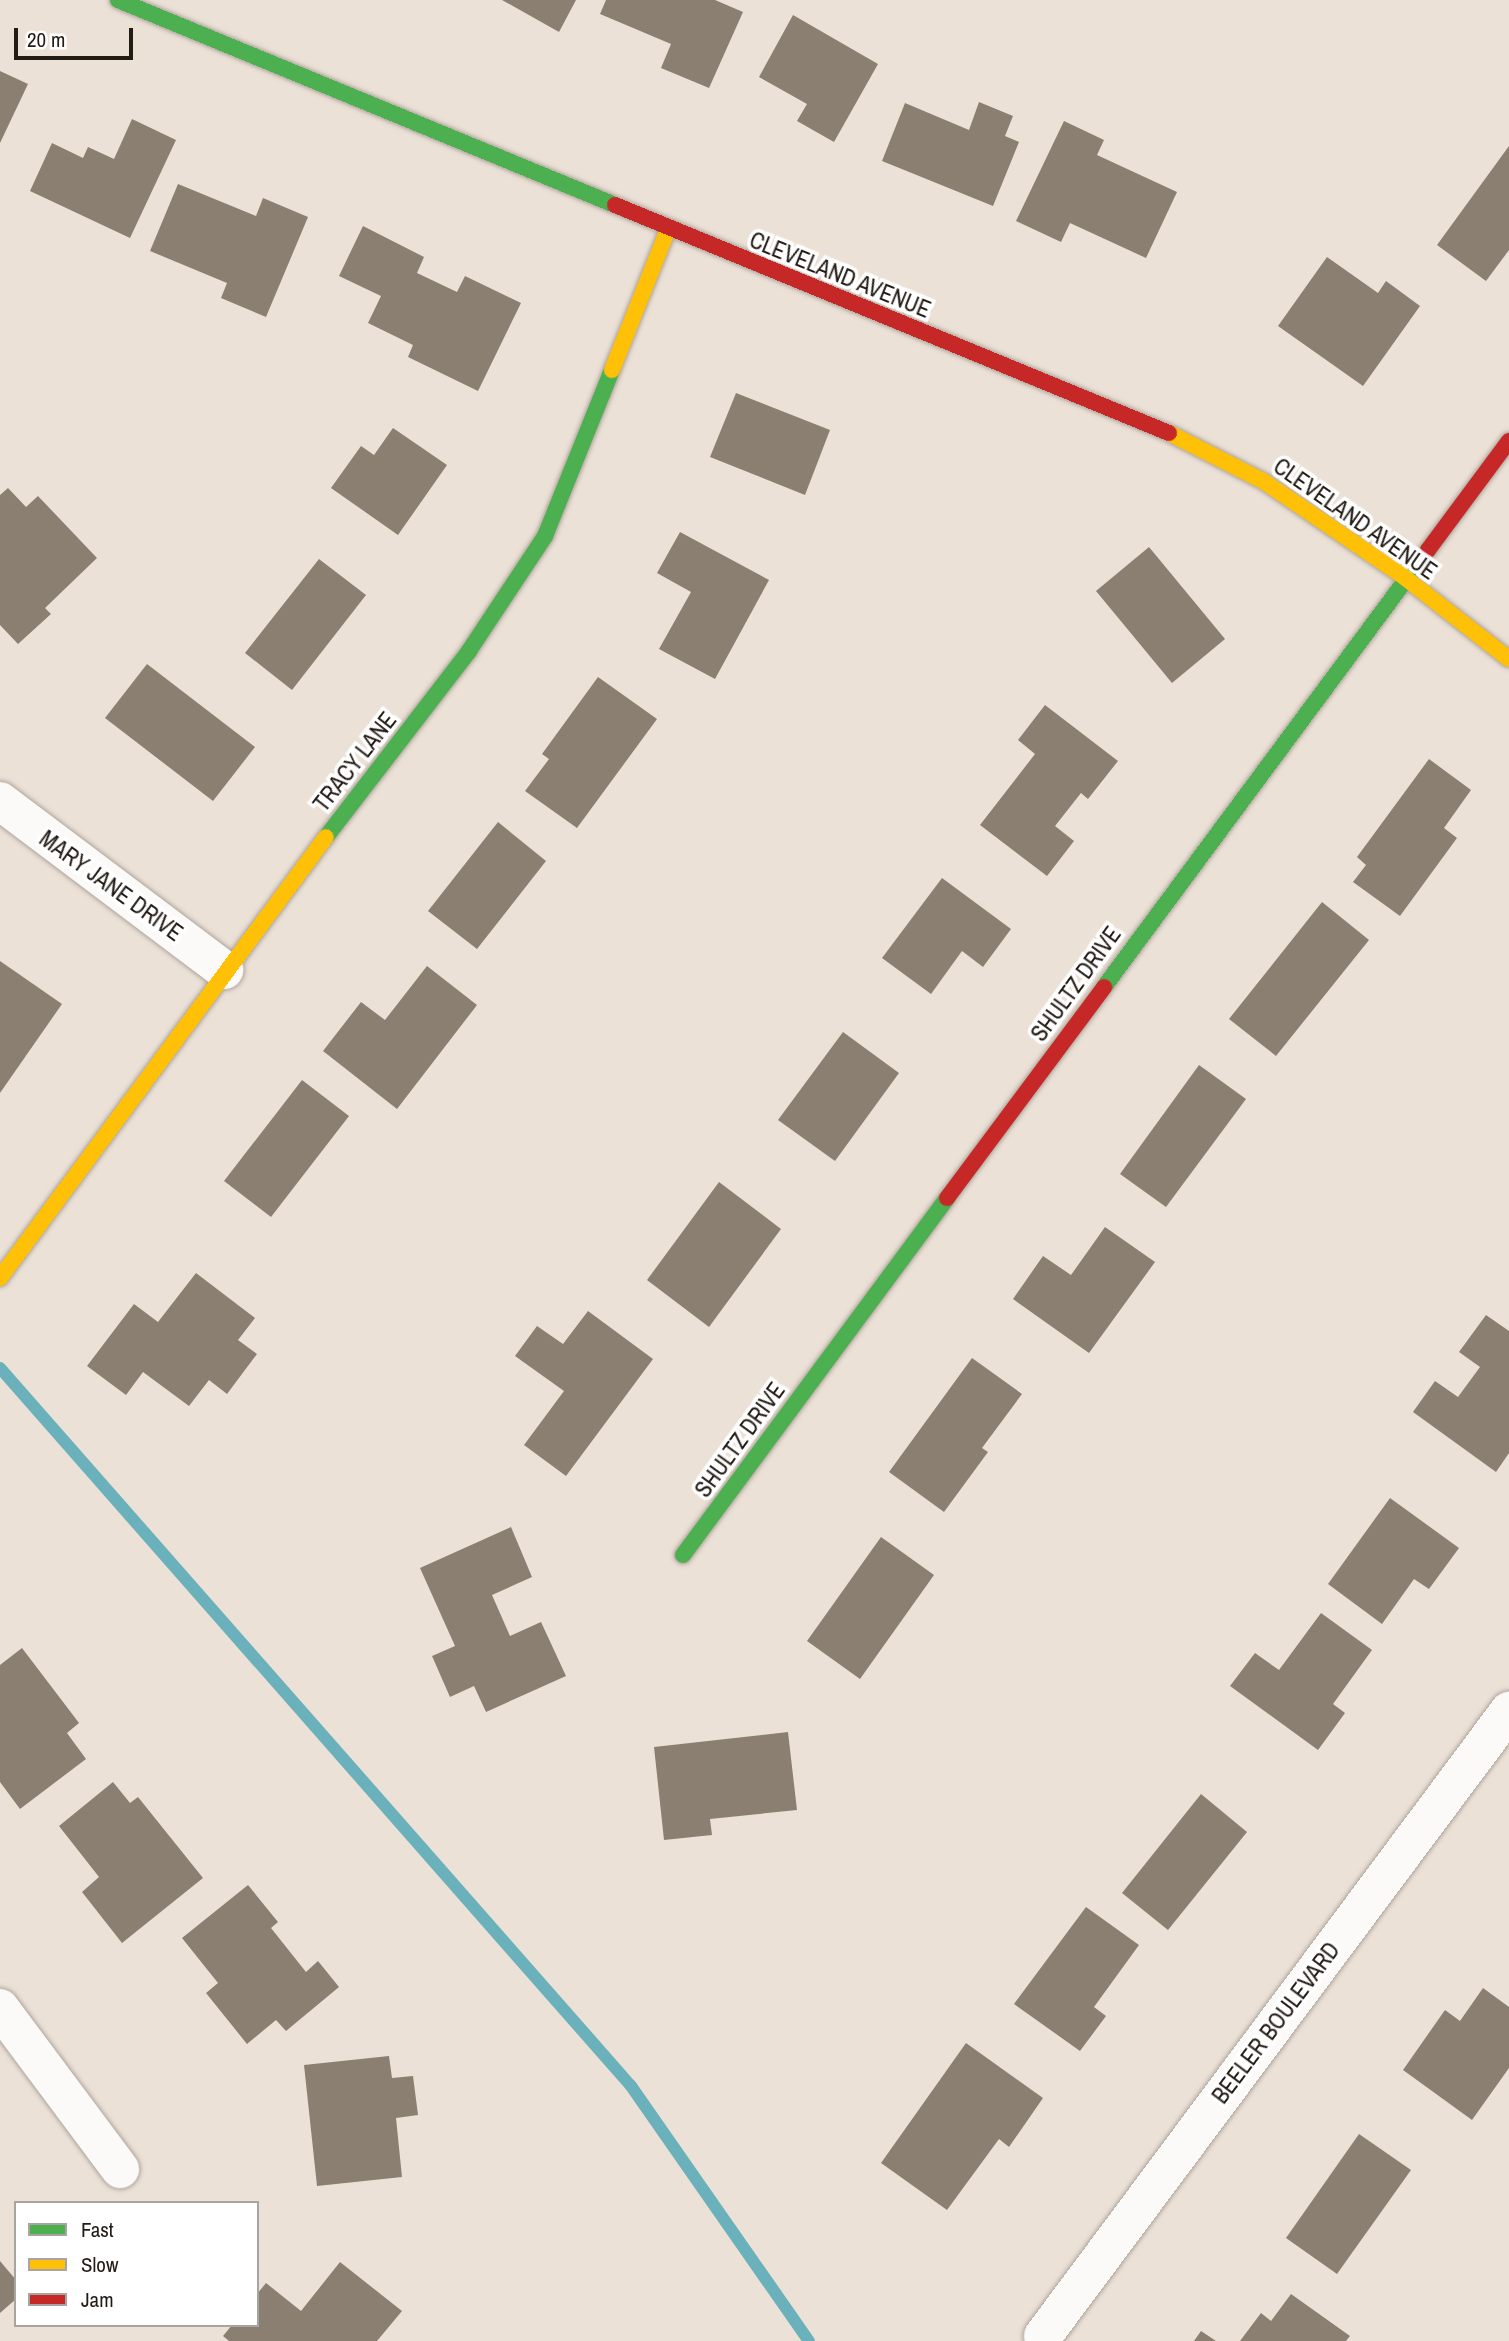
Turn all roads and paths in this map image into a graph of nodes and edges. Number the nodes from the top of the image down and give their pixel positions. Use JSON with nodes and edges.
{"nodes":[{"id":1,"x":118,"y":0,"type":"edge"},
{"id":2,"x":668,"y":229,"type":"junction"},
{"id":3,"x":1509,"y":441,"type":"edge"},
{"id":4,"x":1404,"y":577,"type":"junction"},
{"id":5,"x":1509,"y":659,"type":"edge"},
{"id":6,"x":0,"y":801,"type":"edge"},
{"id":7,"x":224,"y":970,"type":"junction"},
{"id":8,"x":0,"y":1278,"type":"edge"},
{"id":9,"x":683,"y":1555,"type":"dead end"},
{"id":10,"x":1509,"y":1711,"type":"edge"},
{"id":11,"x":0,"y":2008,"type":"edge"},
{"id":12,"x":120,"y":2169,"type":"dead end"},
{"id":13,"x":1043,"y":2336,"type":"dead end"}],
"edges":[{"from":1,"to":2,"type":"street","name":"CLEVELAND AVENUE"},
{"from":2,"to":4,"type":"street","name":"CLEVELAND AVENUE"},
{"from":2,"to":7,"type":"street","name":"TRACY LANE"},
{"from":3,"to":4,"type":"street","name":"SHULTZ DRIVE"},
{"from":4,"to":5,"type":"street","name":"CLEVELAND AVENUE"},
{"from":4,"to":9,"type":"street","name":"SHULTZ DRIVE"},
{"from":6,"to":7,"type":"street","name":"MARY JANE DRIVE"},
{"from":7,"to":8,"type":"street","name":"TRACY LANE"},
{"from":10,"to":13,"type":"street","name":"BEELER BOULEVARD"},
{"from":11,"to":12,"type":"street"}]}
